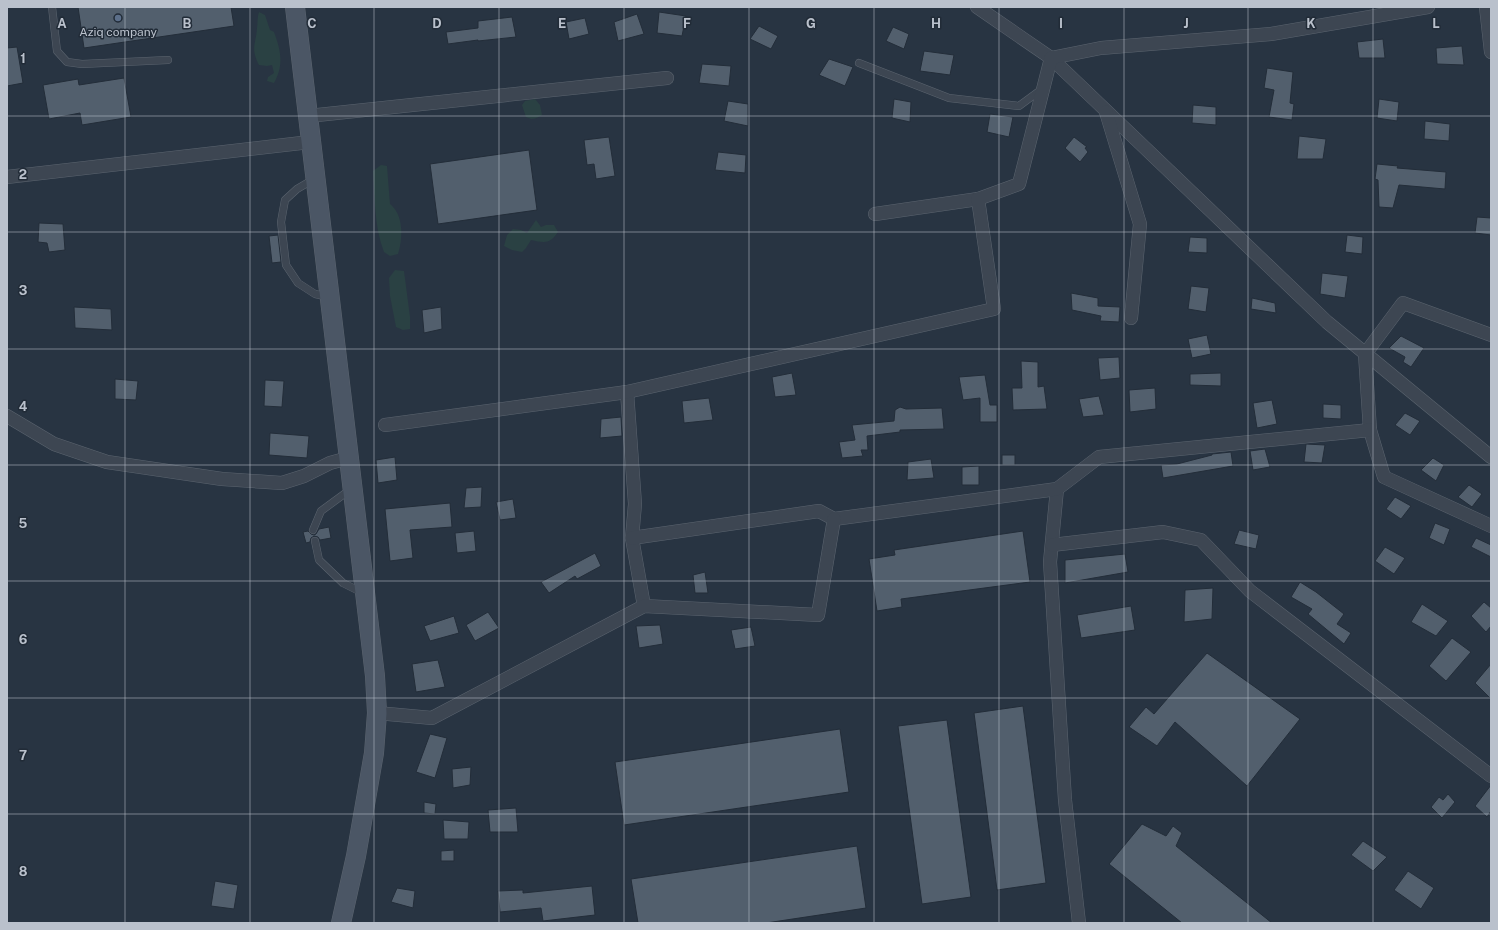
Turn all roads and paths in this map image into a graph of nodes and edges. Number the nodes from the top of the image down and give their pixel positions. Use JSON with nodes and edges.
{"nodes":[{"id":1,"x":52,"y":7,"type":"edge"},
{"id":2,"x":295,"y":7,"type":"edge"},
{"id":3,"x":977,"y":7,"type":"edge"},
{"id":4,"x":1428,"y":7,"type":"edge"},
{"id":5,"x":1486,"y":7,"type":"edge"},
{"id":6,"x":1491,"y":52,"type":"edge"},
{"id":7,"x":1051,"y":58,"type":"junction"},
{"id":8,"x":168,"y":60,"type":"dead end"},
{"id":9,"x":859,"y":63,"type":"dead end"},
{"id":10,"x":667,"y":78,"type":"dead end"},
{"id":11,"x":1105,"y":110,"type":"junction"},
{"id":12,"x":308,"y":116,"type":"junction"},
{"id":13,"x":310,"y":142,"type":"junction"},
{"id":14,"x":7,"y":177,"type":"edge"},
{"id":15,"x":315,"y":179,"type":"junction"},
{"id":16,"x":978,"y":199,"type":"junction"},
{"id":17,"x":875,"y":214,"type":"dead end"},
{"id":18,"x":329,"y":297,"type":"junction"},
{"id":19,"x":1131,"y":318,"type":"dead end"},
{"id":20,"x":1491,"y":335,"type":"edge"},
{"id":21,"x":1365,"y":354,"type":"junction"},
{"id":22,"x":627,"y":392,"type":"junction"},
{"id":23,"x":7,"y":416,"type":"edge"},
{"id":24,"x":385,"y":425,"type":"dead end"},
{"id":25,"x":1370,"y":430,"type":"junction"},
{"id":26,"x":1491,"y":457,"type":"edge"},
{"id":27,"x":348,"y":458,"type":"junction"},
{"id":28,"x":352,"y":488,"type":"junction"},
{"id":29,"x":1057,"y":489,"type":"junction"},
{"id":30,"x":834,"y":518,"type":"junction"},
{"id":31,"x":1491,"y":526,"type":"edge"},
{"id":32,"x":313,"y":530,"type":"dead end"},
{"id":33,"x":632,"y":538,"type":"junction"},
{"id":34,"x":315,"y":541,"type":"dead end"},
{"id":35,"x":1052,"y":545,"type":"junction"},
{"id":36,"x":365,"y":594,"type":"junction"},
{"id":37,"x":644,"y":606,"type":"junction"},
{"id":38,"x":377,"y":713,"type":"junction"},
{"id":39,"x":1491,"y":776,"type":"edge"},
{"id":40,"x":341,"y":923,"type":"edge"},
{"id":41,"x":1079,"y":923,"type":"edge"}],
"edges":[{"from":1,"to":8,"type":"lane"},
{"from":2,"to":12,"type":"street"},
{"from":3,"to":7,"type":"street"},
{"from":4,"to":7,"type":"street"},
{"from":5,"to":6,"type":"street"},
{"from":7,"to":9,"type":"lane"},
{"from":7,"to":11,"type":"street"},
{"from":7,"to":16,"type":"street"},
{"from":10,"to":12,"type":"street"},
{"from":11,"to":19,"type":"street"},
{"from":11,"to":21,"type":"street"},
{"from":12,"to":13,"type":"street"},
{"from":13,"to":14,"type":"street"},
{"from":13,"to":15,"type":"street"},
{"from":15,"to":18,"type":"street"},
{"from":15,"to":18,"type":"lane"},
{"from":16,"to":17,"type":"street"},
{"from":16,"to":22,"type":"street"},
{"from":18,"to":27,"type":"street"},
{"from":20,"to":21,"type":"street"},
{"from":21,"to":25,"type":"street"},
{"from":21,"to":26,"type":"street"},
{"from":22,"to":24,"type":"street"},
{"from":22,"to":33,"type":"street"},
{"from":23,"to":27,"type":"street"},
{"from":25,"to":29,"type":"street"},
{"from":25,"to":31,"type":"street"},
{"from":27,"to":28,"type":"street"},
{"from":28,"to":32,"type":"lane"},
{"from":28,"to":36,"type":"street"},
{"from":29,"to":30,"type":"street"},
{"from":29,"to":35,"type":"street"},
{"from":30,"to":33,"type":"street"},
{"from":30,"to":37,"type":"street"},
{"from":33,"to":37,"type":"street"},
{"from":34,"to":36,"type":"lane"},
{"from":35,"to":39,"type":"street"},
{"from":35,"to":41,"type":"street"},
{"from":36,"to":38,"type":"street"},
{"from":37,"to":38,"type":"street"},
{"from":38,"to":40,"type":"street"}]}
